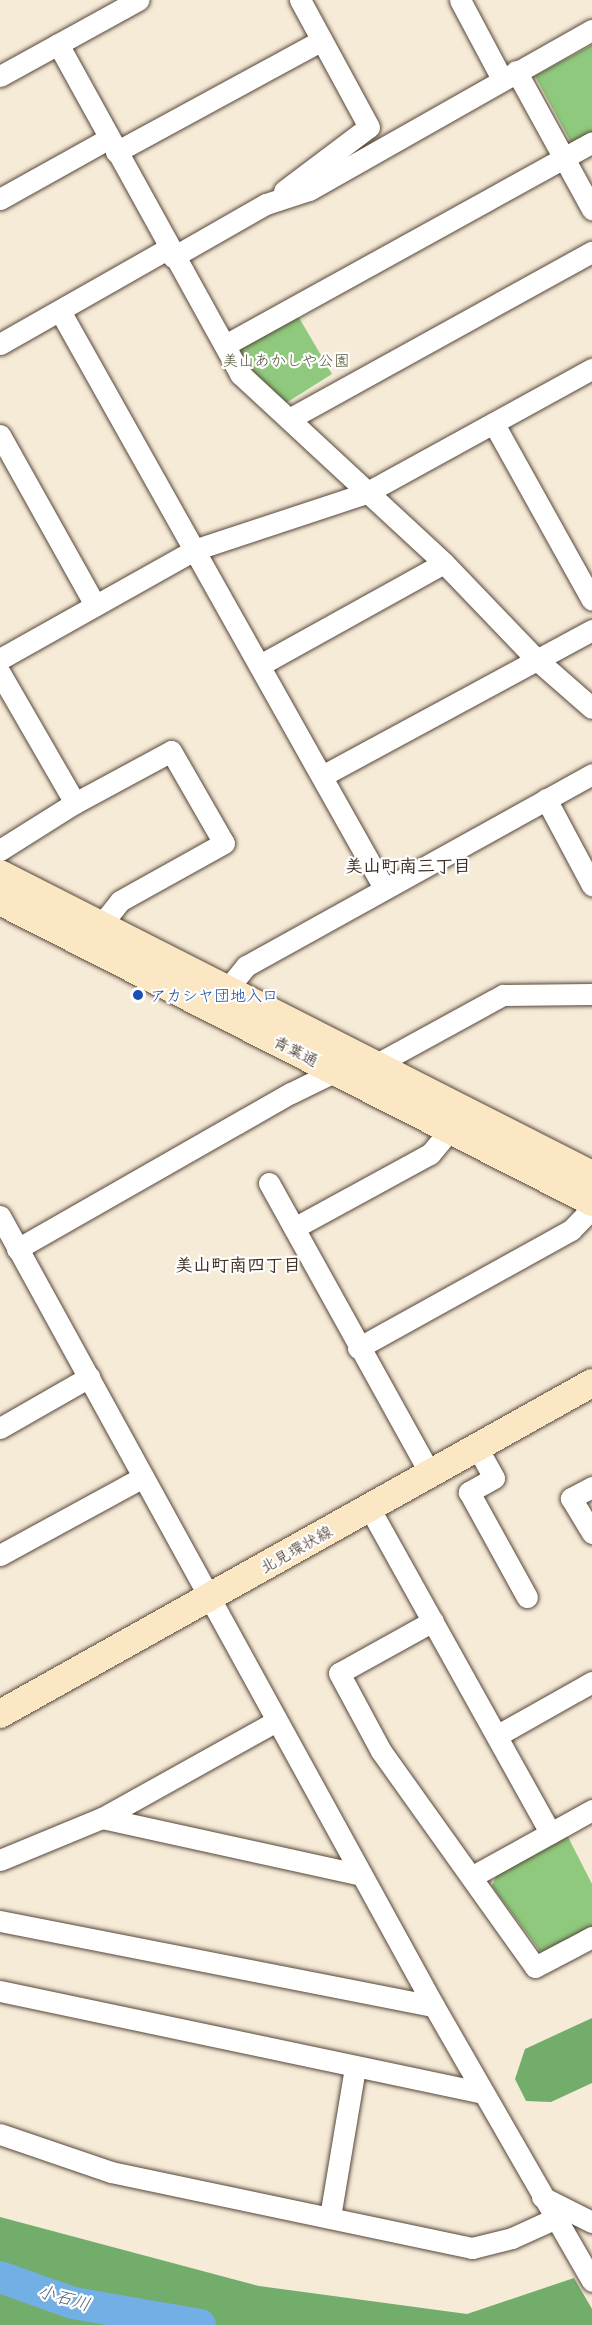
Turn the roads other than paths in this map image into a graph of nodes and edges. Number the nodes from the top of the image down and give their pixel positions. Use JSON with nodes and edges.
{"nodes":[{"id":1,"x":138,"y":0,"type":"edge"},
{"id":2,"x":300,"y":0,"type":"edge"},
{"id":3,"x":460,"y":0,"type":"edge"},
{"id":4,"x":592,"y":30,"type":"edge"},
{"id":5,"x":322,"y":40,"type":"junction"},
{"id":6,"x":58,"y":44,"type":"junction"},
{"id":7,"x":509,"y":75,"type":"junction"},
{"id":8,"x":0,"y":76,"type":"edge"},
{"id":9,"x":592,"y":142,"type":"edge"},
{"id":10,"x":112,"y":146,"type":"junction"},
{"id":11,"x":563,"y":158,"type":"junction"},
{"id":12,"x":0,"y":199,"type":"edge"},
{"id":13,"x":267,"y":204,"type":"junction"},
{"id":14,"x":592,"y":209,"type":"edge"},
{"id":15,"x":592,"y":252,"type":"edge"},
{"id":16,"x":171,"y":253,"type":"junction"},
{"id":17,"x":60,"y":311,"type":"junction"},
{"id":18,"x":0,"y":344,"type":"edge"},
{"id":19,"x":225,"y":345,"type":"junction"},
{"id":20,"x":592,"y":369,"type":"edge"},
{"id":21,"x":289,"y":419,"type":"junction"},
{"id":22,"x":494,"y":424,"type":"junction"},
{"id":23,"x":0,"y":435,"type":"edge"},
{"id":24,"x":366,"y":493,"type":"junction"},
{"id":25,"x":194,"y":550,"type":"junction"},
{"id":26,"x":444,"y":562,"type":"junction"},
{"id":27,"x":592,"y":600,"type":"edge"},
{"id":28,"x":95,"y":605,"type":"junction"},
{"id":29,"x":592,"y":630,"type":"edge"},
{"id":30,"x":0,"y":659,"type":"edge"},
{"id":31,"x":536,"y":659,"type":"junction"},
{"id":32,"x":260,"y":665,"type":"junction"},
{"id":33,"x":0,"y":673,"type":"edge"},
{"id":34,"x":592,"y":708,"type":"edge"},
{"id":35,"x":592,"y":774,"type":"edge"},
{"id":36,"x":322,"y":776,"type":"junction"},
{"id":37,"x":546,"y":799,"type":"junction"},
{"id":38,"x":75,"y":803,"type":"junction"},
{"id":39,"x":0,"y":850,"type":"edge"},
{"id":40,"x":0,"y":874,"type":"edge"},
{"id":41,"x":592,"y":885,"type":"edge"},
{"id":42,"x":384,"y":888,"type":"junction"},
{"id":43,"x":0,"y":901,"type":"edge"},
{"id":44,"x":93,"y":934,"type":"junction"},
{"id":45,"x":592,"y":994,"type":"edge"},
{"id":46,"x":219,"y":999,"type":"junction"},
{"id":47,"x":375,"y":1065,"type":"junction"},
{"id":48,"x":336,"y":1071,"type":"junction"},
{"id":49,"x":458,"y":1120,"type":"junction"},
{"id":50,"x":592,"y":1174,"type":"edge"},
{"id":51,"x":269,"y":1183,"type":"dead end"},
{"id":52,"x":592,"y":1202,"type":"edge"},
{"id":53,"x":592,"y":1208,"type":"edge"},
{"id":54,"x":0,"y":1216,"type":"edge"},
{"id":55,"x":294,"y":1228,"type":"junction"},
{"id":56,"x":17,"y":1249,"type":"junction"},
{"id":57,"x":358,"y":1348,"type":"junction"},
{"id":58,"x":89,"y":1377,"type":"junction"},
{"id":59,"x":592,"y":1383,"type":"edge"},
{"id":60,"x":0,"y":1428,"type":"edge"},
{"id":61,"x":478,"y":1449,"type":"junction"},
{"id":62,"x":431,"y":1475,"type":"junction"},
{"id":63,"x":143,"y":1477,"type":"junction"},
{"id":64,"x":592,"y":1487,"type":"edge"},
{"id":65,"x":370,"y":1509,"type":"junction"},
{"id":66,"x":592,"y":1533,"type":"edge"},
{"id":67,"x":0,"y":1555,"type":"edge"},
{"id":68,"x":210,"y":1596,"type":"junction"},
{"id":69,"x":527,"y":1597,"type":"dead end"},
{"id":70,"x":433,"y":1621,"type":"junction"},
{"id":71,"x":592,"y":1682,"type":"edge"},
{"id":72,"x":0,"y":1714,"type":"edge"},
{"id":73,"x":276,"y":1721,"type":"junction"},
{"id":74,"x":498,"y":1735,"type":"junction"},
{"id":75,"x":592,"y":1810,"type":"edge"},
{"id":76,"x":102,"y":1818,"type":"junction"},
{"id":77,"x":550,"y":1833,"type":"junction"},
{"id":78,"x":0,"y":1860,"type":"edge"},
{"id":79,"x":362,"y":1875,"type":"junction"},
{"id":80,"x":473,"y":1876,"type":"junction"},
{"id":81,"x":0,"y":1921,"type":"edge"},
{"id":82,"x":592,"y":1937,"type":"edge"},
{"id":83,"x":0,"y":1991,"type":"edge"},
{"id":84,"x":434,"y":2006,"type":"junction"},
{"id":85,"x":354,"y":2068,"type":"junction"},
{"id":86,"x":483,"y":2093,"type":"junction"},
{"id":87,"x":0,"y":2134,"type":"edge"},
{"id":88,"x":542,"y":2197,"type":"junction"},
{"id":89,"x":330,"y":2217,"type":"junction"},
{"id":90,"x":556,"y":2218,"type":"junction"},
{"id":91,"x":592,"y":2222,"type":"edge"},
{"id":92,"x":592,"y":2281,"type":"edge"}],
"edges":[{"from":1,"to":6,"type":"street"},
{"from":2,"to":5,"type":"street"},
{"from":3,"to":7,"type":"street"},
{"from":4,"to":7,"type":"street"},
{"from":5,"to":10,"type":"street"},
{"from":5,"to":13,"type":"street"},
{"from":6,"to":8,"type":"street"},
{"from":6,"to":10,"type":"street"},
{"from":7,"to":11,"type":"street"},
{"from":7,"to":13,"type":"street"},
{"from":9,"to":11,"type":"street"},
{"from":10,"to":12,"type":"street"},
{"from":10,"to":16,"type":"street"},
{"from":11,"to":14,"type":"street"},
{"from":11,"to":19,"type":"street"},
{"from":13,"to":16,"type":"street"},
{"from":15,"to":21,"type":"street"},
{"from":16,"to":17,"type":"street"},
{"from":16,"to":19,"type":"street"},
{"from":17,"to":18,"type":"street"},
{"from":17,"to":25,"type":"street"},
{"from":19,"to":21,"type":"street"},
{"from":20,"to":22,"type":"street"},
{"from":21,"to":24,"type":"street"},
{"from":22,"to":24,"type":"street"},
{"from":22,"to":27,"type":"street"},
{"from":23,"to":28,"type":"street"},
{"from":24,"to":25,"type":"street"},
{"from":24,"to":26,"type":"street"},
{"from":25,"to":28,"type":"street"},
{"from":25,"to":32,"type":"street"},
{"from":26,"to":31,"type":"street"},
{"from":26,"to":32,"type":"street"},
{"from":28,"to":30,"type":"street"},
{"from":29,"to":31,"type":"street"},
{"from":31,"to":34,"type":"street"},
{"from":31,"to":36,"type":"street"},
{"from":32,"to":36,"type":"street"},
{"from":33,"to":38,"type":"street"},
{"from":35,"to":37,"type":"street"},
{"from":36,"to":42,"type":"street"},
{"from":37,"to":41,"type":"street"},
{"from":37,"to":42,"type":"street"},
{"from":38,"to":39,"type":"street"},
{"from":38,"to":44,"type":"street"},
{"from":40,"to":44,"type":"street","name":"青葉通"},
{"from":42,"to":46,"type":"street"},
{"from":43,"to":44,"type":"street","name":"青葉通"},
{"from":44,"to":46,"type":"street","name":"青葉通"},
{"from":45,"to":47,"type":"street"},
{"from":46,"to":47,"type":"street","name":"青葉通"},
{"from":46,"to":48,"type":"street","name":"青葉通"},
{"from":47,"to":48,"type":"street"},
{"from":47,"to":49,"type":"street","name":"青葉通"},
{"from":48,"to":49,"type":"street","name":"青葉通"},
{"from":48,"to":56,"type":"street"},
{"from":49,"to":50,"type":"street","name":"青葉通"},
{"from":49,"to":52,"type":"street","name":"青葉通"},
{"from":49,"to":55,"type":"street"},
{"from":51,"to":55,"type":"street"},
{"from":53,"to":57,"type":"street"},
{"from":54,"to":56,"type":"street"},
{"from":55,"to":57,"type":"street"},
{"from":56,"to":58,"type":"street"},
{"from":57,"to":62,"type":"street"},
{"from":58,"to":60,"type":"street"},
{"from":58,"to":63,"type":"street"},
{"from":59,"to":61,"type":"street","name":"北見環状線"},
{"from":61,"to":62,"type":"street","name":"北見環状線"},
{"from":61,"to":69,"type":"street"},
{"from":62,"to":65,"type":"street","name":"北見環状線"},
{"from":63,"to":67,"type":"street"},
{"from":63,"to":68,"type":"street"},
{"from":64,"to":66,"type":"street"},
{"from":65,"to":68,"type":"street","name":"北見環状線"},
{"from":65,"to":70,"type":"street"},
{"from":68,"to":72,"type":"street","name":"北見環状線"},
{"from":68,"to":73,"type":"street"},
{"from":70,"to":74,"type":"street"},
{"from":70,"to":80,"type":"street"},
{"from":71,"to":74,"type":"street"},
{"from":73,"to":76,"type":"street"},
{"from":73,"to":79,"type":"street"},
{"from":74,"to":77,"type":"street"},
{"from":75,"to":77,"type":"street"},
{"from":76,"to":78,"type":"street"},
{"from":76,"to":79,"type":"street"},
{"from":77,"to":80,"type":"street"},
{"from":79,"to":84,"type":"street"},
{"from":80,"to":82,"type":"street"},
{"from":81,"to":84,"type":"street"},
{"from":83,"to":85,"type":"street"},
{"from":84,"to":86,"type":"street"},
{"from":85,"to":86,"type":"street"},
{"from":85,"to":89,"type":"street"},
{"from":86,"to":88,"type":"street"},
{"from":87,"to":89,"type":"street"},
{"from":88,"to":90,"type":"street"},
{"from":88,"to":91,"type":"street"},
{"from":89,"to":90,"type":"street"},
{"from":90,"to":92,"type":"street"}]}
